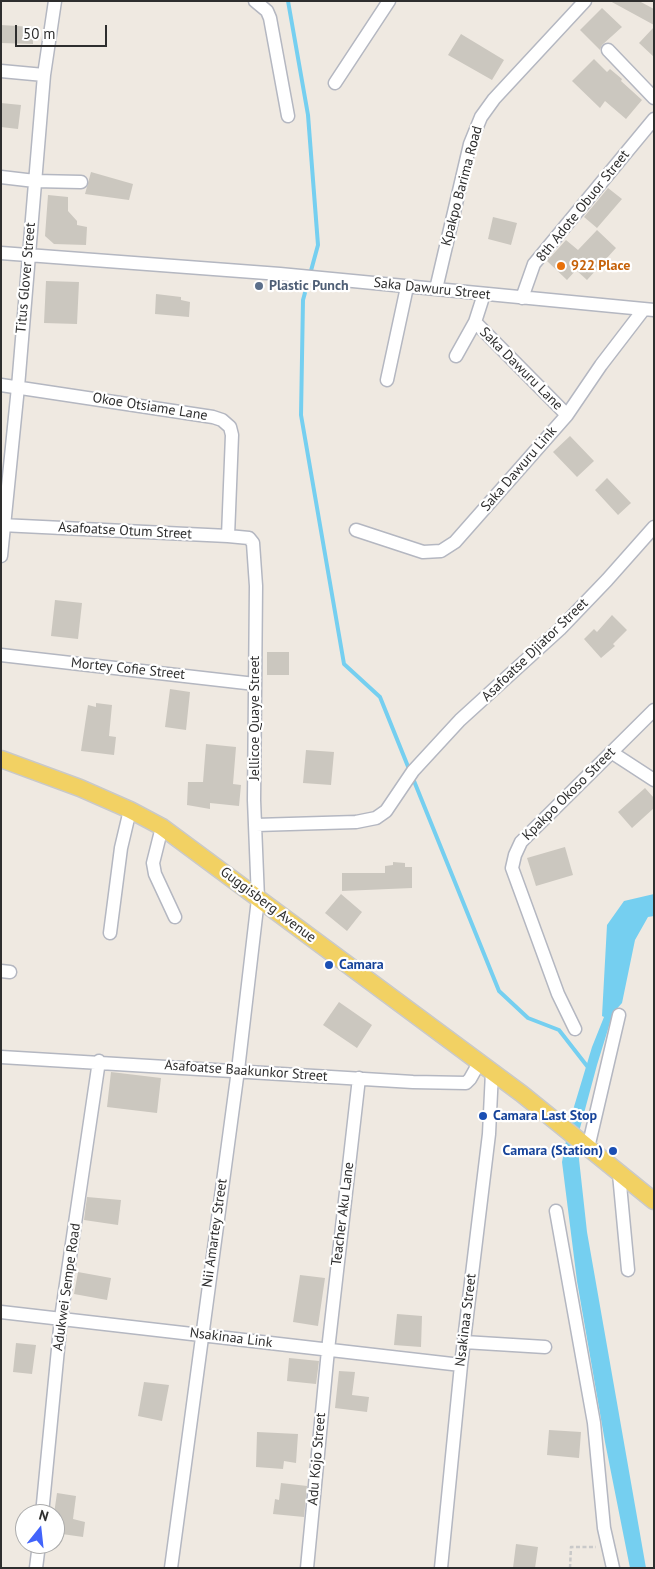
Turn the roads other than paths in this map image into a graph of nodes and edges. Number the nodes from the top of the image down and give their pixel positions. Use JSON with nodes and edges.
{"nodes":[{"id":1,"x":54,"y":1,"type":"edge"},
{"id":2,"x":255,"y":1,"type":"edge"},
{"id":3,"x":389,"y":1,"type":"edge"},
{"id":4,"x":585,"y":1,"type":"edge"},
{"id":5,"x":608,"y":50,"type":"dead end"},
{"id":6,"x":1,"y":71,"type":"edge"},
{"id":7,"x":44,"y":75,"type":"junction"},
{"id":8,"x":335,"y":83,"type":"dead end"},
{"id":9,"x":654,"y":98,"type":"edge"},
{"id":10,"x":288,"y":116,"type":"dead end"},
{"id":11,"x":654,"y":119,"type":"edge"},
{"id":12,"x":1,"y":177,"type":"edge"},
{"id":13,"x":35,"y":181,"type":"junction"},
{"id":14,"x":81,"y":182,"type":"dead end"},
{"id":15,"x":1,"y":253,"type":"edge"},
{"id":16,"x":28,"y":256,"type":"junction"},
{"id":17,"x":406,"y":287,"type":"junction"},
{"id":18,"x":436,"y":289,"type":"junction"},
{"id":19,"x":484,"y":294,"type":"junction"},
{"id":20,"x":522,"y":298,"type":"junction"},
{"id":21,"x":649,"y":309,"type":"edge"},
{"id":22,"x":476,"y":322,"type":"junction"},
{"id":23,"x":456,"y":356,"type":"dead end"},
{"id":24,"x":387,"y":380,"type":"dead end"},
{"id":25,"x":1,"y":385,"type":"edge"},
{"id":26,"x":18,"y":387,"type":"junction"},
{"id":27,"x":567,"y":415,"type":"junction"},
{"id":28,"x":2,"y":525,"type":"edge"},
{"id":29,"x":654,"y":527,"type":"edge"},
{"id":30,"x":356,"y":530,"type":"dead end"},
{"id":31,"x":228,"y":536,"type":"junction"},
{"id":32,"x":249,"y":538,"type":"joint"},
{"id":33,"x":1,"y":556,"type":"edge"},
{"id":34,"x":1,"y":655,"type":"edge"},
{"id":35,"x":255,"y":684,"type":"junction"},
{"id":36,"x":654,"y":710,"type":"edge"},
{"id":37,"x":611,"y":752,"type":"junction"},
{"id":38,"x":1,"y":759,"type":"edge"},
{"id":39,"x":654,"y":780,"type":"edge"},
{"id":40,"x":130,"y":810,"type":"junction"},
{"id":41,"x":256,"y":825,"type":"junction"},
{"id":42,"x":162,"y":826,"type":"junction"},
{"id":43,"x":258,"y":899,"type":"junction"},
{"id":44,"x":175,"y":917,"type":"dead end"},
{"id":45,"x":110,"y":933,"type":"dead end"},
{"id":46,"x":619,"y":1015,"type":"dead end"},
{"id":47,"x":575,"y":1029,"type":"dead end"},
{"id":48,"x":1,"y":1057,"type":"edge"},
{"id":49,"x":99,"y":1061,"type":"junction"},
{"id":50,"x":486,"y":1067,"type":"junction"},
{"id":51,"x":238,"y":1070,"type":"junction"},
{"id":52,"x":359,"y":1078,"type":"junction"},
{"id":53,"x":584,"y":1145,"type":"junction"},
{"id":54,"x":619,"y":1174,"type":"junction"},
{"id":55,"x":654,"y":1201,"type":"edge"},
{"id":56,"x":556,"y":1211,"type":"dead end"},
{"id":57,"x":628,"y":1270,"type":"dead end"},
{"id":58,"x":1,"y":1312,"type":"edge"},
{"id":59,"x":61,"y":1318,"type":"junction"},
{"id":60,"x":201,"y":1334,"type":"junction"},
{"id":61,"x":464,"y":1342,"type":"junction"},
{"id":62,"x":545,"y":1347,"type":"dead end"},
{"id":63,"x":328,"y":1350,"type":"junction"},
{"id":64,"x":461,"y":1365,"type":"junction"},
{"id":65,"x":43,"y":1504,"type":"edge"},
{"id":66,"x":38,"y":1554,"type":"edge"},
{"id":67,"x":36,"y":1568,"type":"edge"},
{"id":68,"x":171,"y":1568,"type":"edge"},
{"id":69,"x":307,"y":1568,"type":"edge"},
{"id":70,"x":441,"y":1568,"type":"edge"},
{"id":71,"x":614,"y":1568,"type":"edge"}],
"edges":[{"from":1,"to":7,"type":"street","name":"Titus Glover Street"},
{"from":2,"to":10,"type":"street"},
{"from":3,"to":8,"type":"street"},
{"from":4,"to":18,"type":"street","name":"Kpakpo Barima Road"},
{"from":5,"to":9,"type":"street"},
{"from":6,"to":7,"type":"street"},
{"from":7,"to":13,"type":"street","name":"Titus Glover Street"},
{"from":11,"to":20,"type":"street","name":"8th Adote Obuor Street"},
{"from":12,"to":13,"type":"street"},
{"from":13,"to":14,"type":"street"},
{"from":13,"to":16,"type":"street","name":"Titus Glover Street"},
{"from":15,"to":16,"type":"street","name":"Saka Dawuru Street"},
{"from":16,"to":17,"type":"street","name":"Saka Dawuru Street"},
{"from":16,"to":26,"type":"street","name":"Titus Glover Street"},
{"from":17,"to":18,"type":"street","name":"Saka Dawuru Street"},
{"from":17,"to":24,"type":"street"},
{"from":18,"to":19,"type":"street","name":"Saka Dawuru Street"},
{"from":19,"to":20,"type":"street","name":"Saka Dawuru Street"},
{"from":19,"to":22,"type":"street","name":"Saka Dawuru Lane"},
{"from":20,"to":21,"type":"street","name":"Saka Dawuru Street"},
{"from":21,"to":27,"type":"street","name":"Saka Dawuru Link"},
{"from":22,"to":23,"type":"street"},
{"from":22,"to":27,"type":"street","name":"Saka Dawuru Lane"},
{"from":25,"to":26,"type":"street","name":"Okoe Otsiame Lane"},
{"from":26,"to":28,"type":"street","name":"Titus Glover Street"},
{"from":26,"to":31,"type":"street","name":"Okoe Otsiame Lane"},
{"from":27,"to":30,"type":"street","name":"Saka Dawuru Link"},
{"from":28,"to":31,"type":"street","name":"Asafoatse Otum Street"},
{"from":28,"to":33,"type":"street","name":"Titus Glover Street"},
{"from":29,"to":41,"type":"street","name":"Asafoatse Djiator Street"},
{"from":31,"to":32,"type":"street","name":"Asafoatse Otum Street"},
{"from":32,"to":35,"type":"street","name":"Jellicoe Quaye Street"},
{"from":34,"to":35,"type":"street","name":"Mortey Cofie Street"},
{"from":35,"to":41,"type":"street","name":"Jellicoe Quaye Street"},
{"from":36,"to":37,"type":"street","name":"Kpakpo Okoso Street"},
{"from":37,"to":39,"type":"street"},
{"from":37,"to":47,"type":"street","name":"Kpakpo Okoso Street"},
{"from":38,"to":40,"type":"main road","name":"Guggisberg Avenue"},
{"from":40,"to":42,"type":"main road","name":"Guggisberg Avenue"},
{"from":40,"to":45,"type":"street"},
{"from":41,"to":43,"type":"street","name":"Jellicoe Quaye Street"},
{"from":42,"to":43,"type":"main road","name":"Guggisberg Avenue"},
{"from":42,"to":44,"type":"street"},
{"from":43,"to":50,"type":"main road","name":"Guggisberg Avenue"},
{"from":43,"to":51,"type":"street","name":"Nii Amartey Street"},
{"from":46,"to":53,"type":"street"},
{"from":48,"to":49,"type":"street","name":"Asafoatse Baakunkor Street"},
{"from":49,"to":51,"type":"street","name":"Asafoatse Baakunkor Street"},
{"from":49,"to":59,"type":"street","name":"Adukwei Sempe Road"},
{"from":50,"to":52,"type":"street","name":"Asafoatse Baakunkor Street"},
{"from":50,"to":53,"type":"main road","name":"Guggisberg Avenue"},
{"from":50,"to":61,"type":"street","name":"Nsakinaa Street"},
{"from":51,"to":52,"type":"street","name":"Asafoatse Baakunkor Street"},
{"from":51,"to":60,"type":"street","name":"Nii Amartey Street"},
{"from":52,"to":63,"type":"street","name":"Teacher Aku Lane"},
{"from":53,"to":54,"type":"main road","name":"Guggisberg Avenue"},
{"from":54,"to":55,"type":"main road","name":"Guggisberg Avenue"},
{"from":54,"to":57,"type":"street"},
{"from":56,"to":71,"type":"street"},
{"from":58,"to":59,"type":"street","name":"Nsakinaa Link"},
{"from":59,"to":60,"type":"street","name":"Nsakinaa Link"},
{"from":59,"to":65,"type":"street","name":"Adukwei Sempe Road"},
{"from":60,"to":63,"type":"street","name":"Nsakinaa Link"},
{"from":60,"to":68,"type":"street","name":"Nii Amartey Street"},
{"from":61,"to":62,"type":"street"},
{"from":61,"to":64,"type":"street","name":"Nsakinaa Street"},
{"from":63,"to":64,"type":"street","name":"Nsakinaa Link"},
{"from":63,"to":69,"type":"street","name":"Adu Kojo Street"},
{"from":64,"to":70,"type":"street","name":"Nsakinaa Street"},
{"from":66,"to":67,"type":"street"}]}
